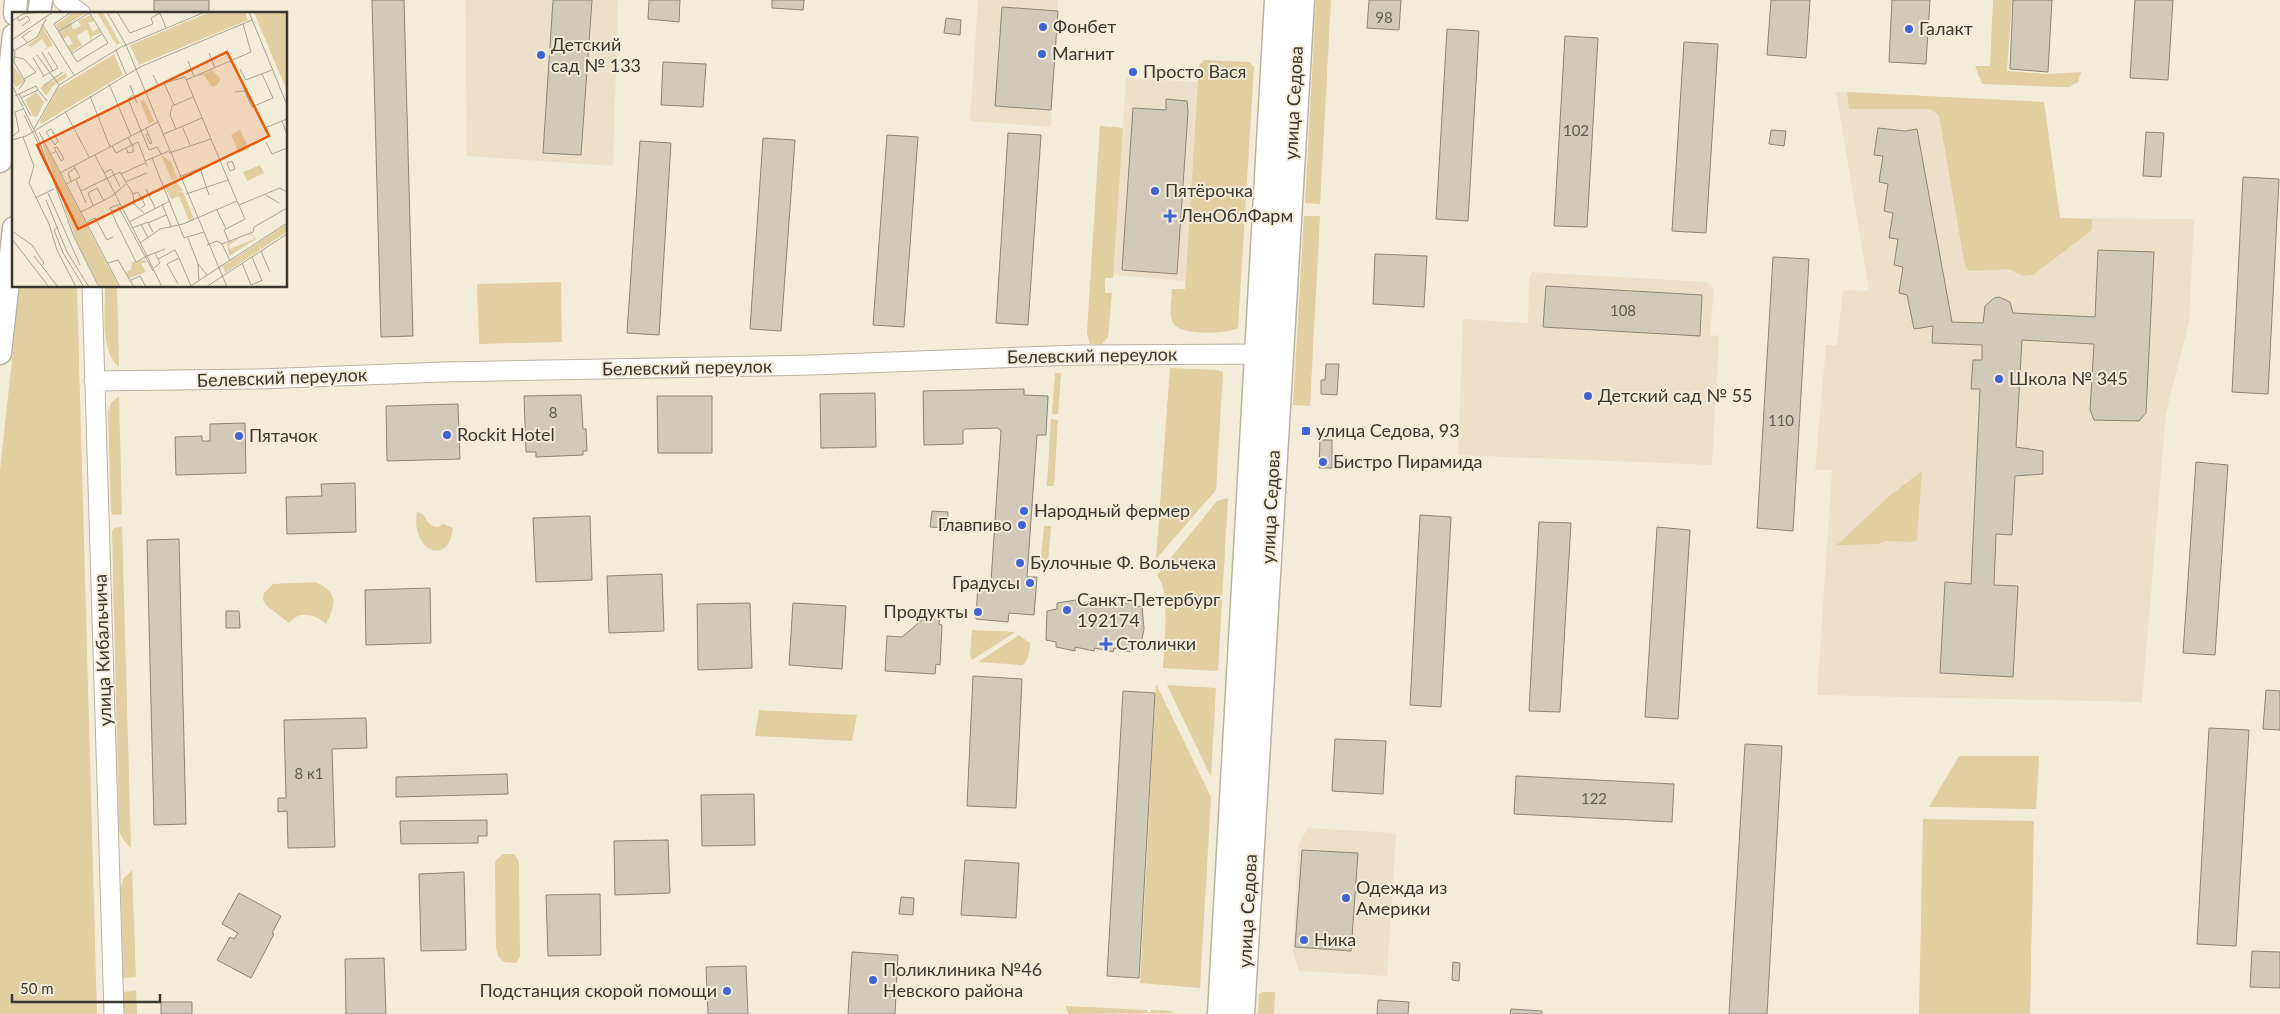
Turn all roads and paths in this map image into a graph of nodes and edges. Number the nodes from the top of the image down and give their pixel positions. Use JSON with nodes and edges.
{"nodes":[{"id":1,"x":63,"y":0,"type":"edge"},
{"id":2,"x":1278,"y":0,"type":"edge"},
{"id":3,"x":1301,"y":0,"type":"edge"},
{"id":4,"x":78,"y":12,"type":"edge"},
{"id":5,"x":12,"y":53,"type":"edge"},
{"id":6,"x":0,"y":161,"type":"edge"},
{"id":7,"x":12,"y":246,"type":"edge"},
{"id":8,"x":92,"y":288,"type":"edge"},
{"id":9,"x":0,"y":353,"type":"edge"},
{"id":10,"x":1269,"y":354,"type":"junction"},
{"id":11,"x":94,"y":381,"type":"junction"},
{"id":12,"x":114,"y":1014,"type":"edge"},
{"id":13,"x":1221,"y":1014,"type":"edge"},
{"id":14,"x":1241,"y":1014,"type":"edge"}],
"edges":[{"from":1,"to":4,"type":"street"},
{"from":2,"to":10,"type":"main road","name":"улица Седова"},
{"from":3,"to":10,"type":"main road","name":"улица Седова"},
{"from":5,"to":6,"type":"street"},
{"from":7,"to":9,"type":"street"},
{"from":8,"to":11,"type":"street","name":"улица Кибальчича"},
{"from":10,"to":11,"type":"street","name":"Белевский переулок"},
{"from":10,"to":13,"type":"main road","name":"улица Седова"},
{"from":10,"to":14,"type":"main road","name":"улица Седова"},
{"from":11,"to":12,"type":"street","name":"улица Кибальчича"}]}
